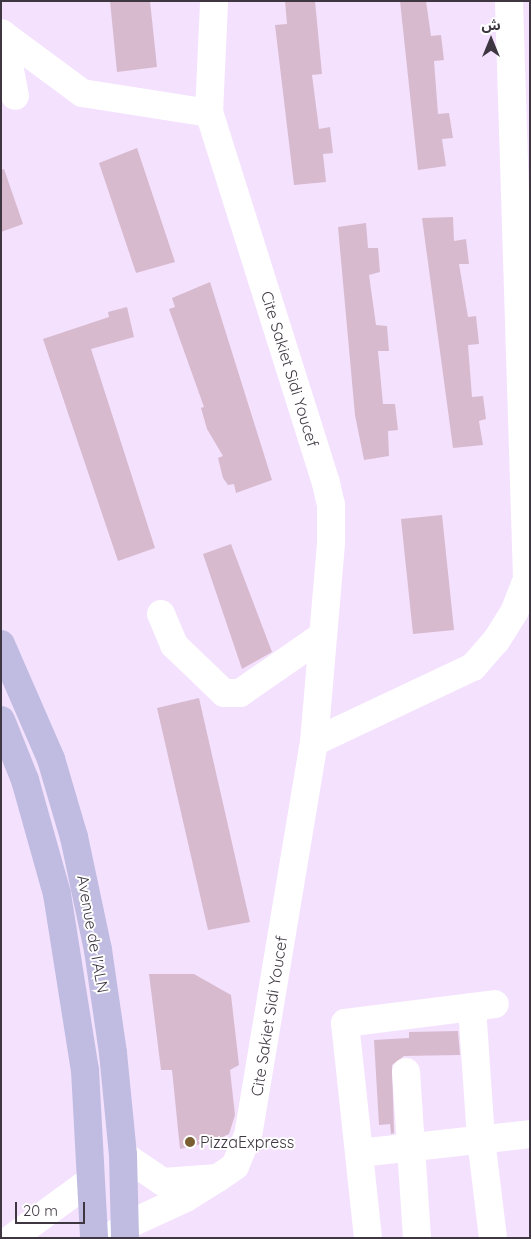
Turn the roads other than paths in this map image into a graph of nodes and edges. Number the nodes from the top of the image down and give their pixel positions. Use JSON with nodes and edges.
{"nodes":[{"id":1,"x":214,"y":1,"type":"edge"},
{"id":2,"x":509,"y":1,"type":"edge"},
{"id":3,"x":2,"y":34,"type":"edge"},
{"id":4,"x":15,"y":96,"type":"dead end"},
{"id":5,"x":521,"y":97,"type":"edge"},
{"id":6,"x":209,"y":113,"type":"junction"},
{"id":7,"x":161,"y":614,"type":"dead end"},
{"id":8,"x":322,"y":636,"type":"junction"},
{"id":9,"x":1,"y":644,"type":"edge"},
{"id":10,"x":1,"y":720,"type":"edge"},
{"id":11,"x":314,"y":742,"type":"junction"},
{"id":12,"x":406,"y":1072,"type":"dead end"},
{"id":13,"x":530,"y":1134,"type":"edge"},
{"id":14,"x":481,"y":1139,"type":"junction"},
{"id":15,"x":411,"y":1147,"type":"junction"},
{"id":16,"x":359,"y":1153,"type":"junction"},
{"id":17,"x":123,"y":1155,"type":"junction"},
{"id":18,"x":218,"y":1178,"type":"junction"},
{"id":19,"x":90,"y":1181,"type":"junction"},
{"id":20,"x":120,"y":1234,"type":"edge"},
{"id":21,"x":12,"y":1238,"type":"edge"},
{"id":22,"x":94,"y":1238,"type":"edge"},
{"id":23,"x":368,"y":1238,"type":"edge"},
{"id":24,"x":418,"y":1238,"type":"edge"},
{"id":25,"x":493,"y":1238,"type":"edge"}],
"edges":[{"from":1,"to":6,"type":"street","name":"Cite Sakiet Sidi Youcef"},
{"from":2,"to":5,"type":"street"},
{"from":3,"to":4,"type":"street"},
{"from":3,"to":6,"type":"street"},
{"from":5,"to":11,"type":"street"},
{"from":6,"to":8,"type":"street","name":"Cite Sakiet Sidi Youcef"},
{"from":7,"to":8,"type":"street"},
{"from":8,"to":11,"type":"street","name":"Cite Sakiet Sidi Youcef"},
{"from":9,"to":17,"type":"main road","name":"Avenue de l'ALN"},
{"from":10,"to":19,"type":"main road"},
{"from":11,"to":18,"type":"street","name":"Cite Sakiet Sidi Youcef"},
{"from":12,"to":15,"type":"street"},
{"from":13,"to":14,"type":"street"},
{"from":14,"to":15,"type":"street"},
{"from":14,"to":16,"type":"street"},
{"from":14,"to":25,"type":"street"},
{"from":15,"to":16,"type":"street"},
{"from":15,"to":24,"type":"street"},
{"from":16,"to":23,"type":"street"},
{"from":17,"to":18,"type":"street"},
{"from":17,"to":20,"type":"main road","name":"Avenue de l'ALN"},
{"from":18,"to":20,"type":"street","name":"Cite Sakiet Sidi Youcef"},
{"from":19,"to":21,"type":"street"},
{"from":19,"to":22,"type":"main road"}]}
